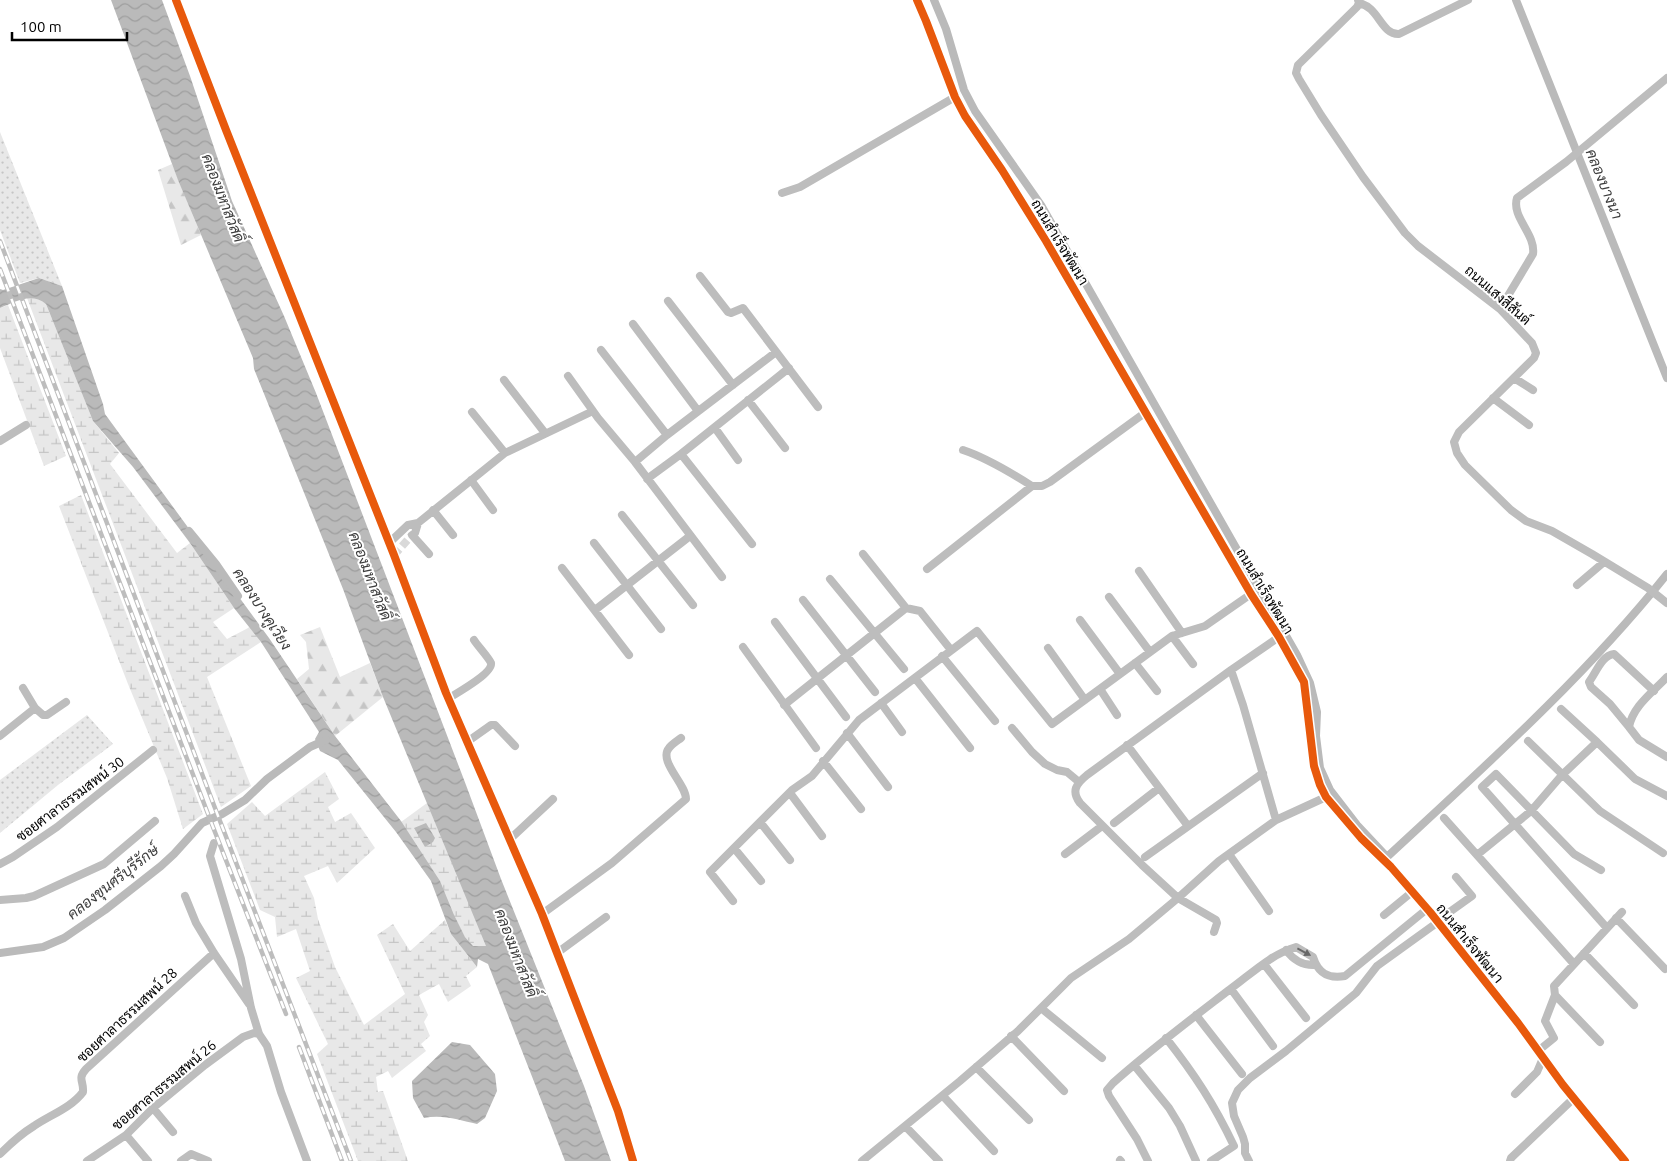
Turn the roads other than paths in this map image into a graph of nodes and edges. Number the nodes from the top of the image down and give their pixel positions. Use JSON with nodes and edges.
{"nodes":[{"id":1,"x":176,"y":0,"type":"edge"},
{"id":2,"x":917,"y":0,"type":"edge"},
{"id":3,"x":1468,"y":0,"type":"edge"},
{"id":4,"x":1359,"y":1,"type":"edge"},
{"id":5,"x":1667,"y":78,"type":"edge"},
{"id":6,"x":955,"y":97,"type":"junction"},
{"id":7,"x":782,"y":193,"type":"dead end"},
{"id":8,"x":700,"y":276,"type":"dead end"},
{"id":9,"x":668,"y":301,"type":"dead end"},
{"id":10,"x":1500,"y":309,"type":"junction"},
{"id":11,"x":633,"y":324,"type":"dead end"},
{"id":12,"x":601,"y":350,"type":"dead end"},
{"id":13,"x":776,"y":352,"type":"junction"},
{"id":14,"x":789,"y":368,"type":"junction"},
{"id":15,"x":568,"y":376,"type":"dead end"},
{"id":16,"x":1514,"y":378,"type":"junction"},
{"id":17,"x":504,"y":380,"type":"dead end"},
{"id":18,"x":733,"y":385,"type":"junction"},
{"id":19,"x":1533,"y":390,"type":"dead end"},
{"id":20,"x":1493,"y":398,"type":"junction"},
{"id":21,"x":748,"y":400,"type":"junction"},
{"id":22,"x":818,"y":408,"type":"dead end"},
{"id":23,"x":593,"y":411,"type":"junction"},
{"id":24,"x":698,"y":411,"type":"junction"},
{"id":25,"x":472,"y":412,"type":"dead end"},
{"id":26,"x":1146,"y":412,"type":"junction"},
{"id":27,"x":26,"y":425,"type":"dead end"},
{"id":28,"x":1528,"y":425,"type":"dead end"},
{"id":29,"x":715,"y":428,"type":"junction"},
{"id":30,"x":545,"y":433,"type":"junction"},
{"id":31,"x":667,"y":435,"type":"junction"},
{"id":32,"x":0,"y":442,"type":"edge"},
{"id":33,"x":785,"y":448,"type":"dead end"},
{"id":34,"x":962,"y":450,"type":"dead end"},
{"id":35,"x":505,"y":453,"type":"junction"},
{"id":36,"x":681,"y":454,"type":"junction"},
{"id":37,"x":738,"y":460,"type":"dead end"},
{"id":38,"x":635,"y":462,"type":"junction"},
{"id":39,"x":647,"y":479,"type":"junction"},
{"id":40,"x":472,"y":480,"type":"junction"},
{"id":41,"x":1032,"y":486,"type":"junction"},
{"id":42,"x":433,"y":510,"type":"junction"},
{"id":43,"x":493,"y":510,"type":"dead end"},
{"id":44,"x":622,"y":515,"type":"dead end"},
{"id":45,"x":418,"y":523,"type":"junction"},
{"id":46,"x":453,"y":536,"type":"dead end"},
{"id":47,"x":690,"y":536,"type":"junction"},
{"id":48,"x":389,"y":543,"type":"junction"},
{"id":49,"x":594,"y":543,"type":"dead end"},
{"id":50,"x":752,"y":544,"type":"dead end"},
{"id":51,"x":429,"y":554,"type":"dead end"},
{"id":52,"x":863,"y":554,"type":"dead end"},
{"id":53,"x":659,"y":560,"type":"junction"},
{"id":54,"x":1604,"y":562,"type":"junction"},
{"id":55,"x":562,"y":568,"type":"dead end"},
{"id":56,"x":926,"y":570,"type":"dead end"},
{"id":57,"x":1139,"y":571,"type":"dead end"},
{"id":58,"x":722,"y":577,"type":"dead end"},
{"id":59,"x":830,"y":579,"type":"dead end"},
{"id":60,"x":627,"y":585,"type":"junction"},
{"id":61,"x":1577,"y":585,"type":"dead end"},
{"id":62,"x":1252,"y":594,"type":"junction"},
{"id":63,"x":1109,"y":597,"type":"dead end"},
{"id":64,"x":803,"y":600,"type":"dead end"},
{"id":65,"x":1664,"y":602,"type":"edge"},
{"id":66,"x":693,"y":605,"type":"dead end"},
{"id":67,"x":906,"y":608,"type":"junction"},
{"id":68,"x":595,"y":610,"type":"junction"},
{"id":69,"x":1080,"y":620,"type":"dead end"},
{"id":70,"x":774,"y":622,"type":"dead end"},
{"id":71,"x":661,"y":630,"type":"dead end"},
{"id":72,"x":875,"y":633,"type":"junction"},
{"id":73,"x":1182,"y":633,"type":"junction"},
{"id":74,"x":1172,"y":636,"type":"junction"},
{"id":75,"x":1279,"y":636,"type":"junction"},
{"id":76,"x":474,"y":640,"type":"dead end"},
{"id":77,"x":743,"y":647,"type":"dead end"},
{"id":78,"x":1048,"y":648,"type":"dead end"},
{"id":79,"x":950,"y":650,"type":"junction"},
{"id":80,"x":1150,"y":652,"type":"junction"},
{"id":81,"x":629,"y":655,"type":"dead end"},
{"id":82,"x":847,"y":655,"type":"junction"},
{"id":83,"x":942,"y":656,"type":"junction"},
{"id":84,"x":1135,"y":663,"type":"junction"},
{"id":85,"x":1193,"y":664,"type":"dead end"},
{"id":86,"x":904,"y":669,"type":"dead end"},
{"id":87,"x":1231,"y":670,"type":"junction"},
{"id":88,"x":1120,"y":674,"type":"junction"},
{"id":89,"x":1667,"y":677,"type":"edge"},
{"id":90,"x":818,"y":678,"type":"junction"},
{"id":91,"x":915,"y":678,"type":"junction"},
{"id":92,"x":23,"y":688,"type":"dead end"},
{"id":93,"x":1100,"y":689,"type":"junction"},
{"id":94,"x":1157,"y":691,"type":"dead end"},
{"id":95,"x":1654,"y":691,"type":"junction"},
{"id":96,"x":875,"y":692,"type":"dead end"},
{"id":97,"x":449,"y":698,"type":"junction"},
{"id":98,"x":1085,"y":700,"type":"junction"},
{"id":99,"x":66,"y":702,"type":"dead end"},
{"id":100,"x":881,"y":703,"type":"junction"},
{"id":101,"x":784,"y":705,"type":"junction"},
{"id":102,"x":35,"y":708,"type":"junction"},
{"id":103,"x":1561,"y":709,"type":"dead end"},
{"id":104,"x":1117,"y":715,"type":"dead end"},
{"id":105,"x":846,"y":717,"type":"dead end"},
{"id":106,"x":995,"y":722,"type":"dead end"},
{"id":107,"x":1629,"y":727,"type":"junction"},
{"id":108,"x":1012,"y":728,"type":"dead end"},
{"id":109,"x":902,"y":732,"type":"dead end"},
{"id":110,"x":847,"y":733,"type":"junction"},
{"id":111,"x":0,"y":736,"type":"edge"},
{"id":112,"x":681,"y":738,"type":"dead end"},
{"id":113,"x":1528,"y":741,"type":"dead end"},
{"id":114,"x":467,"y":742,"type":"junction"},
{"id":115,"x":1596,"y":742,"type":"junction"},
{"id":116,"x":1127,"y":745,"type":"junction"},
{"id":117,"x":515,"y":746,"type":"dead end"},
{"id":118,"x":816,"y":748,"type":"dead end"},
{"id":119,"x":970,"y":748,"type":"dead end"},
{"id":120,"x":153,"y":750,"type":"dead end"},
{"id":121,"x":1667,"y":757,"type":"edge"},
{"id":122,"x":823,"y":761,"type":"junction"},
{"id":123,"x":1263,"y":773,"type":"junction"},
{"id":124,"x":1562,"y":775,"type":"junction"},
{"id":125,"x":1079,"y":782,"type":"junction"},
{"id":126,"x":888,"y":787,"type":"dead end"},
{"id":127,"x":1159,"y":788,"type":"junction"},
{"id":128,"x":790,"y":793,"type":"junction"},
{"id":129,"x":1667,"y":796,"type":"edge"},
{"id":130,"x":1326,"y":797,"type":"junction"},
{"id":131,"x":553,"y":799,"type":"dead end"},
{"id":132,"x":860,"y":809,"type":"dead end"},
{"id":133,"x":1531,"y":811,"type":"junction"},
{"id":134,"x":1444,"y":818,"type":"dead end"},
{"id":135,"x":1276,"y":820,"type":"junction"},
{"id":136,"x":155,"y":821,"type":"dead end"},
{"id":137,"x":760,"y":822,"type":"junction"},
{"id":138,"x":1114,"y":824,"type":"dead end"},
{"id":139,"x":1515,"y":824,"type":"junction"},
{"id":140,"x":1102,"y":826,"type":"junction"},
{"id":141,"x":1188,"y":826,"type":"junction"},
{"id":142,"x":822,"y":836,"type":"dead end"},
{"id":143,"x":509,"y":840,"type":"junction"},
{"id":144,"x":214,"y":843,"type":"dead end"},
{"id":145,"x":734,"y":848,"type":"junction"},
{"id":146,"x":1663,"y":853,"type":"dead end"},
{"id":147,"x":1065,"y":854,"type":"dead end"},
{"id":148,"x":1229,"y":854,"type":"junction"},
{"id":149,"x":1477,"y":854,"type":"junction"},
{"id":150,"x":1145,"y":857,"type":"dead end"},
{"id":151,"x":790,"y":860,"type":"dead end"},
{"id":152,"x":0,"y":864,"type":"edge"},
{"id":153,"x":1601,"y":870,"type":"dead end"},
{"id":154,"x":1456,"y":877,"type":"dead end"},
{"id":155,"x":761,"y":881,"type":"dead end"},
{"id":156,"x":1412,"y":892,"type":"junction"},
{"id":157,"x":185,"y":896,"type":"dead end"},
{"id":158,"x":1178,"y":898,"type":"junction"},
{"id":159,"x":0,"y":900,"type":"edge"},
{"id":160,"x":733,"y":901,"type":"dead end"},
{"id":161,"x":1427,"y":909,"type":"junction"},
{"id":162,"x":1269,"y":911,"type":"dead end"},
{"id":163,"x":542,"y":914,"type":"junction"},
{"id":164,"x":1384,"y":915,"type":"dead end"},
{"id":165,"x":606,"y":917,"type":"dead end"},
{"id":166,"x":1438,"y":921,"type":"junction"},
{"id":167,"x":1607,"y":928,"type":"junction"},
{"id":168,"x":1214,"y":932,"type":"dead end"},
{"id":169,"x":1286,"y":950,"type":"junction"},
{"id":170,"x":214,"y":953,"type":"junction"},
{"id":171,"x":557,"y":953,"type":"junction"},
{"id":172,"x":1584,"y":953,"type":"junction"},
{"id":173,"x":1264,"y":964,"type":"junction"},
{"id":174,"x":1574,"y":964,"type":"junction"},
{"id":175,"x":1316,"y":965,"type":"junction"},
{"id":176,"x":1666,"y":969,"type":"dead end"},
{"id":177,"x":1231,"y":989,"type":"junction"},
{"id":178,"x":1555,"y":995,"type":"junction"},
{"id":179,"x":1634,"y":1005,"type":"dead end"},
{"id":180,"x":251,"y":1008,"type":"junction"},
{"id":181,"x":1041,"y":1008,"type":"junction"},
{"id":182,"x":1196,"y":1015,"type":"junction"},
{"id":183,"x":1306,"y":1018,"type":"dead end"},
{"id":184,"x":259,"y":1034,"type":"junction"},
{"id":185,"x":1011,"y":1036,"type":"junction"},
{"id":186,"x":1166,"y":1038,"type":"junction"},
{"id":187,"x":1600,"y":1042,"type":"dead end"},
{"id":188,"x":1273,"y":1046,"type":"dead end"},
{"id":189,"x":1538,"y":1051,"type":"junction"},
{"id":190,"x":1102,"y":1058,"type":"dead end"},
{"id":191,"x":1543,"y":1058,"type":"junction"},
{"id":192,"x":1134,"y":1064,"type":"junction"},
{"id":193,"x":976,"y":1067,"type":"junction"},
{"id":194,"x":1242,"y":1074,"type":"dead end"},
{"id":195,"x":1064,"y":1091,"type":"dead end"},
{"id":196,"x":1514,"y":1094,"type":"dead end"},
{"id":197,"x":942,"y":1096,"type":"junction"},
{"id":198,"x":1574,"y":1098,"type":"junction"},
{"id":199,"x":153,"y":1108,"type":"junction"},
{"id":200,"x":1029,"y":1120,"type":"dead end"},
{"id":201,"x":905,"y":1126,"type":"junction"},
{"id":202,"x":173,"y":1132,"type":"dead end"},
{"id":203,"x":126,"y":1135,"type":"junction"},
{"id":204,"x":994,"y":1151,"type":"dead end"},
{"id":205,"x":0,"y":1154,"type":"edge"},
{"id":206,"x":872,"y":1158,"type":"edge"},
{"id":207,"x":87,"y":1161,"type":"edge"},
{"id":208,"x":148,"y":1161,"type":"edge"},
{"id":209,"x":181,"y":1161,"type":"edge"},
{"id":210,"x":208,"y":1161,"type":"edge"},
{"id":211,"x":307,"y":1161,"type":"edge"},
{"id":212,"x":633,"y":1161,"type":"edge"},
{"id":213,"x":862,"y":1161,"type":"edge"},
{"id":214,"x":939,"y":1161,"type":"edge"},
{"id":215,"x":1148,"y":1161,"type":"edge"},
{"id":216,"x":1196,"y":1161,"type":"edge"},
{"id":217,"x":1211,"y":1161,"type":"edge"},
{"id":218,"x":1249,"y":1161,"type":"edge"},
{"id":219,"x":1510,"y":1161,"type":"edge"},
{"id":220,"x":1625,"y":1161,"type":"edge"}],
"edges":[{"from":1,"to":48,"type":"street"},
{"from":2,"to":6,"type":"street","name":"ถนนสำเร็จพัฒนา"},
{"from":3,"to":4,"type":"street"},
{"from":4,"to":10,"type":"street","name":"ถนนแสงสีสันต์"},
{"from":5,"to":10,"type":"street"},
{"from":6,"to":7,"type":"street"},
{"from":6,"to":26,"type":"street","name":"ถนนสำเร็จพัฒนา"},
{"from":8,"to":13,"type":"street"},
{"from":9,"to":18,"type":"street"},
{"from":10,"to":16,"type":"street","name":"ถนนแสงสีสันต์"},
{"from":11,"to":24,"type":"street"},
{"from":12,"to":31,"type":"street"},
{"from":13,"to":14,"type":"street"},
{"from":13,"to":18,"type":"street"},
{"from":14,"to":21,"type":"street"},
{"from":14,"to":22,"type":"street"},
{"from":15,"to":23,"type":"street"},
{"from":16,"to":19,"type":"street"},
{"from":16,"to":20,"type":"street","name":"ถนนแสงสีสันต์"},
{"from":17,"to":30,"type":"street"},
{"from":18,"to":24,"type":"street"},
{"from":20,"to":28,"type":"street"},
{"from":20,"to":54,"type":"street","name":"ถนนแสงสีสันต์"},
{"from":21,"to":29,"type":"street"},
{"from":21,"to":33,"type":"street"},
{"from":23,"to":30,"type":"street"},
{"from":23,"to":38,"type":"street"},
{"from":24,"to":31,"type":"street"},
{"from":25,"to":35,"type":"street"},
{"from":26,"to":41,"type":"street"},
{"from":26,"to":62,"type":"street","name":"ถนนสำเร็จพัฒนา"},
{"from":27,"to":32,"type":"street"},
{"from":29,"to":36,"type":"street"},
{"from":29,"to":37,"type":"street"},
{"from":30,"to":35,"type":"street"},
{"from":31,"to":38,"type":"street"},
{"from":34,"to":41,"type":"street"},
{"from":35,"to":40,"type":"street"},
{"from":36,"to":39,"type":"street"},
{"from":36,"to":50,"type":"street"},
{"from":38,"to":39,"type":"street"},
{"from":39,"to":47,"type":"street"},
{"from":40,"to":42,"type":"street"},
{"from":40,"to":43,"type":"street"},
{"from":41,"to":56,"type":"street"},
{"from":42,"to":45,"type":"street"},
{"from":42,"to":46,"type":"street"},
{"from":44,"to":53,"type":"street"},
{"from":45,"to":48,"type":"street"},
{"from":45,"to":51,"type":"street"},
{"from":47,"to":53,"type":"street"},
{"from":47,"to":58,"type":"street"},
{"from":48,"to":97,"type":"street"},
{"from":49,"to":60,"type":"street"},
{"from":52,"to":67,"type":"street"},
{"from":53,"to":60,"type":"street"},
{"from":53,"to":66,"type":"street"},
{"from":54,"to":61,"type":"street"},
{"from":54,"to":65,"type":"street","name":"ถนนแสงสีสันต์"},
{"from":55,"to":68,"type":"street"},
{"from":57,"to":73,"type":"street"},
{"from":59,"to":72,"type":"street"},
{"from":60,"to":68,"type":"street"},
{"from":60,"to":71,"type":"street"},
{"from":62,"to":73,"type":"street"},
{"from":62,"to":75,"type":"street","name":"ถนนสำเร็จพัฒนา"},
{"from":63,"to":80,"type":"street"},
{"from":64,"to":82,"type":"street"},
{"from":67,"to":72,"type":"street"},
{"from":67,"to":79,"type":"street"},
{"from":68,"to":81,"type":"street"},
{"from":69,"to":88,"type":"street"},
{"from":70,"to":90,"type":"street"},
{"from":72,"to":82,"type":"street"},
{"from":72,"to":86,"type":"street"},
{"from":73,"to":74,"type":"street"},
{"from":74,"to":80,"type":"street"},
{"from":74,"to":85,"type":"street"},
{"from":75,"to":87,"type":"street"},
{"from":75,"to":130,"type":"street","name":"ถนนสำเร็จพัฒนา"},
{"from":76,"to":97,"type":"street"},
{"from":77,"to":101,"type":"street"},
{"from":78,"to":98,"type":"street"},
{"from":79,"to":83,"type":"street"},
{"from":79,"to":98,"type":"street"},
{"from":80,"to":84,"type":"street"},
{"from":82,"to":90,"type":"street"},
{"from":82,"to":96,"type":"street"},
{"from":83,"to":91,"type":"street"},
{"from":83,"to":106,"type":"street"},
{"from":84,"to":88,"type":"street"},
{"from":84,"to":94,"type":"street"},
{"from":87,"to":116,"type":"street"},
{"from":87,"to":123,"type":"street"},
{"from":88,"to":93,"type":"street"},
{"from":89,"to":95,"type":"street"},
{"from":90,"to":101,"type":"street"},
{"from":90,"to":105,"type":"street"},
{"from":91,"to":100,"type":"street"},
{"from":91,"to":119,"type":"street"},
{"from":92,"to":102,"type":"street"},
{"from":93,"to":98,"type":"street"},
{"from":93,"to":104,"type":"street"},
{"from":95,"to":107,"type":"street"},
{"from":95,"to":107,"type":"street"},
{"from":97,"to":114,"type":"street"},
{"from":99,"to":102,"type":"street"},
{"from":100,"to":109,"type":"street"},
{"from":100,"to":110,"type":"street"},
{"from":101,"to":118,"type":"street"},
{"from":102,"to":111,"type":"street"},
{"from":103,"to":115,"type":"street"},
{"from":107,"to":121,"type":"street"},
{"from":108,"to":125,"type":"street"},
{"from":110,"to":122,"type":"street"},
{"from":110,"to":126,"type":"street"},
{"from":112,"to":163,"type":"street"},
{"from":113,"to":124,"type":"street"},
{"from":114,"to":117,"type":"street"},
{"from":114,"to":143,"type":"street"},
{"from":115,"to":124,"type":"street"},
{"from":115,"to":129,"type":"street"},
{"from":116,"to":125,"type":"street"},
{"from":116,"to":127,"type":"street"},
{"from":120,"to":152,"type":"street","name":"ซอยศาลาธรรมสพน์ 30"},
{"from":122,"to":128,"type":"street"},
{"from":122,"to":132,"type":"street"},
{"from":123,"to":135,"type":"street"},
{"from":123,"to":141,"type":"street"},
{"from":124,"to":133,"type":"street"},
{"from":124,"to":146,"type":"street"},
{"from":125,"to":140,"type":"street"},
{"from":127,"to":138,"type":"street"},
{"from":127,"to":141,"type":"street"},
{"from":128,"to":137,"type":"street"},
{"from":128,"to":142,"type":"street"},
{"from":130,"to":135,"type":"street"},
{"from":130,"to":156,"type":"street","name":"ถนนสำเร็จพัฒนา"},
{"from":131,"to":143,"type":"street"},
{"from":133,"to":139,"type":"street"},
{"from":133,"to":139,"type":"street"},
{"from":133,"to":153,"type":"street"},
{"from":134,"to":149,"type":"street"},
{"from":135,"to":148,"type":"street"},
{"from":136,"to":159,"type":"street"},
{"from":137,"to":145,"type":"street"},
{"from":137,"to":151,"type":"street"},
{"from":139,"to":149,"type":"street"},
{"from":139,"to":167,"type":"street"},
{"from":140,"to":147,"type":"street"},
{"from":140,"to":158,"type":"street"},
{"from":141,"to":150,"type":"street"},
{"from":143,"to":163,"type":"street"},
{"from":144,"to":180,"type":"street"},
{"from":145,"to":155,"type":"street"},
{"from":145,"to":160,"type":"street"},
{"from":148,"to":158,"type":"street"},
{"from":148,"to":162,"type":"street"},
{"from":149,"to":174,"type":"street"},
{"from":154,"to":166,"type":"street"},
{"from":156,"to":161,"type":"street","name":"ถนนสำเร็จพัฒนา"},
{"from":156,"to":164,"type":"street"},
{"from":157,"to":170,"type":"street"},
{"from":158,"to":168,"type":"street"},
{"from":158,"to":181,"type":"street"},
{"from":161,"to":166,"type":"street","name":"ถนนสำเร็จพัฒนา"},
{"from":161,"to":175,"type":"street"},
{"from":163,"to":171,"type":"street"},
{"from":165,"to":171,"type":"street"},
{"from":166,"to":189,"type":"street","name":"ถนนสำเร็จพัฒนา"},
{"from":166,"to":218,"type":"street"},
{"from":167,"to":172,"type":"street"},
{"from":167,"to":176,"type":"street"},
{"from":169,"to":173,"type":"street"},
{"from":169,"to":175,"type":"street"},
{"from":169,"to":175,"type":"street","one_way":true},
{"from":170,"to":180,"type":"street"},
{"from":170,"to":205,"type":"street","name":"ซอยศาลาธรรมสพน์ 28"},
{"from":171,"to":212,"type":"street"},
{"from":172,"to":174,"type":"street"},
{"from":172,"to":179,"type":"street"},
{"from":173,"to":177,"type":"street"},
{"from":173,"to":183,"type":"street"},
{"from":174,"to":178,"type":"street"},
{"from":177,"to":182,"type":"street"},
{"from":177,"to":188,"type":"street"},
{"from":178,"to":187,"type":"street"},
{"from":178,"to":189,"type":"street"},
{"from":180,"to":184,"type":"street"},
{"from":181,"to":185,"type":"street"},
{"from":181,"to":190,"type":"street"},
{"from":182,"to":186,"type":"street"},
{"from":182,"to":194,"type":"street"},
{"from":184,"to":199,"type":"street","name":"ซอยศาลาธรรมสพน์ 26"},
{"from":184,"to":211,"type":"street"},
{"from":185,"to":193,"type":"street"},
{"from":185,"to":195,"type":"street"},
{"from":186,"to":192,"type":"street"},
{"from":186,"to":217,"type":"street"},
{"from":189,"to":191,"type":"street","name":"ถนนสำเร็จพัฒนา"},
{"from":191,"to":196,"type":"street"},
{"from":191,"to":198,"type":"street","name":"ถนนสำเร็จพัฒนา"},
{"from":192,"to":215,"type":"street"},
{"from":192,"to":216,"type":"street"},
{"from":193,"to":197,"type":"street"},
{"from":193,"to":200,"type":"street"},
{"from":197,"to":201,"type":"street"},
{"from":197,"to":204,"type":"street"},
{"from":198,"to":219,"type":"street"},
{"from":198,"to":220,"type":"street","name":"ถนนสำเร็จพัฒนา"},
{"from":199,"to":202,"type":"street"},
{"from":199,"to":203,"type":"street","name":"ซอยศาลาธรรมสพน์ 26"},
{"from":201,"to":206,"type":"street"},
{"from":201,"to":214,"type":"street"},
{"from":203,"to":207,"type":"street","name":"ซอยศาลาธรรมสพน์ 26"},
{"from":203,"to":208,"type":"street"},
{"from":206,"to":213,"type":"street"},
{"from":209,"to":210,"type":"street"}]}
